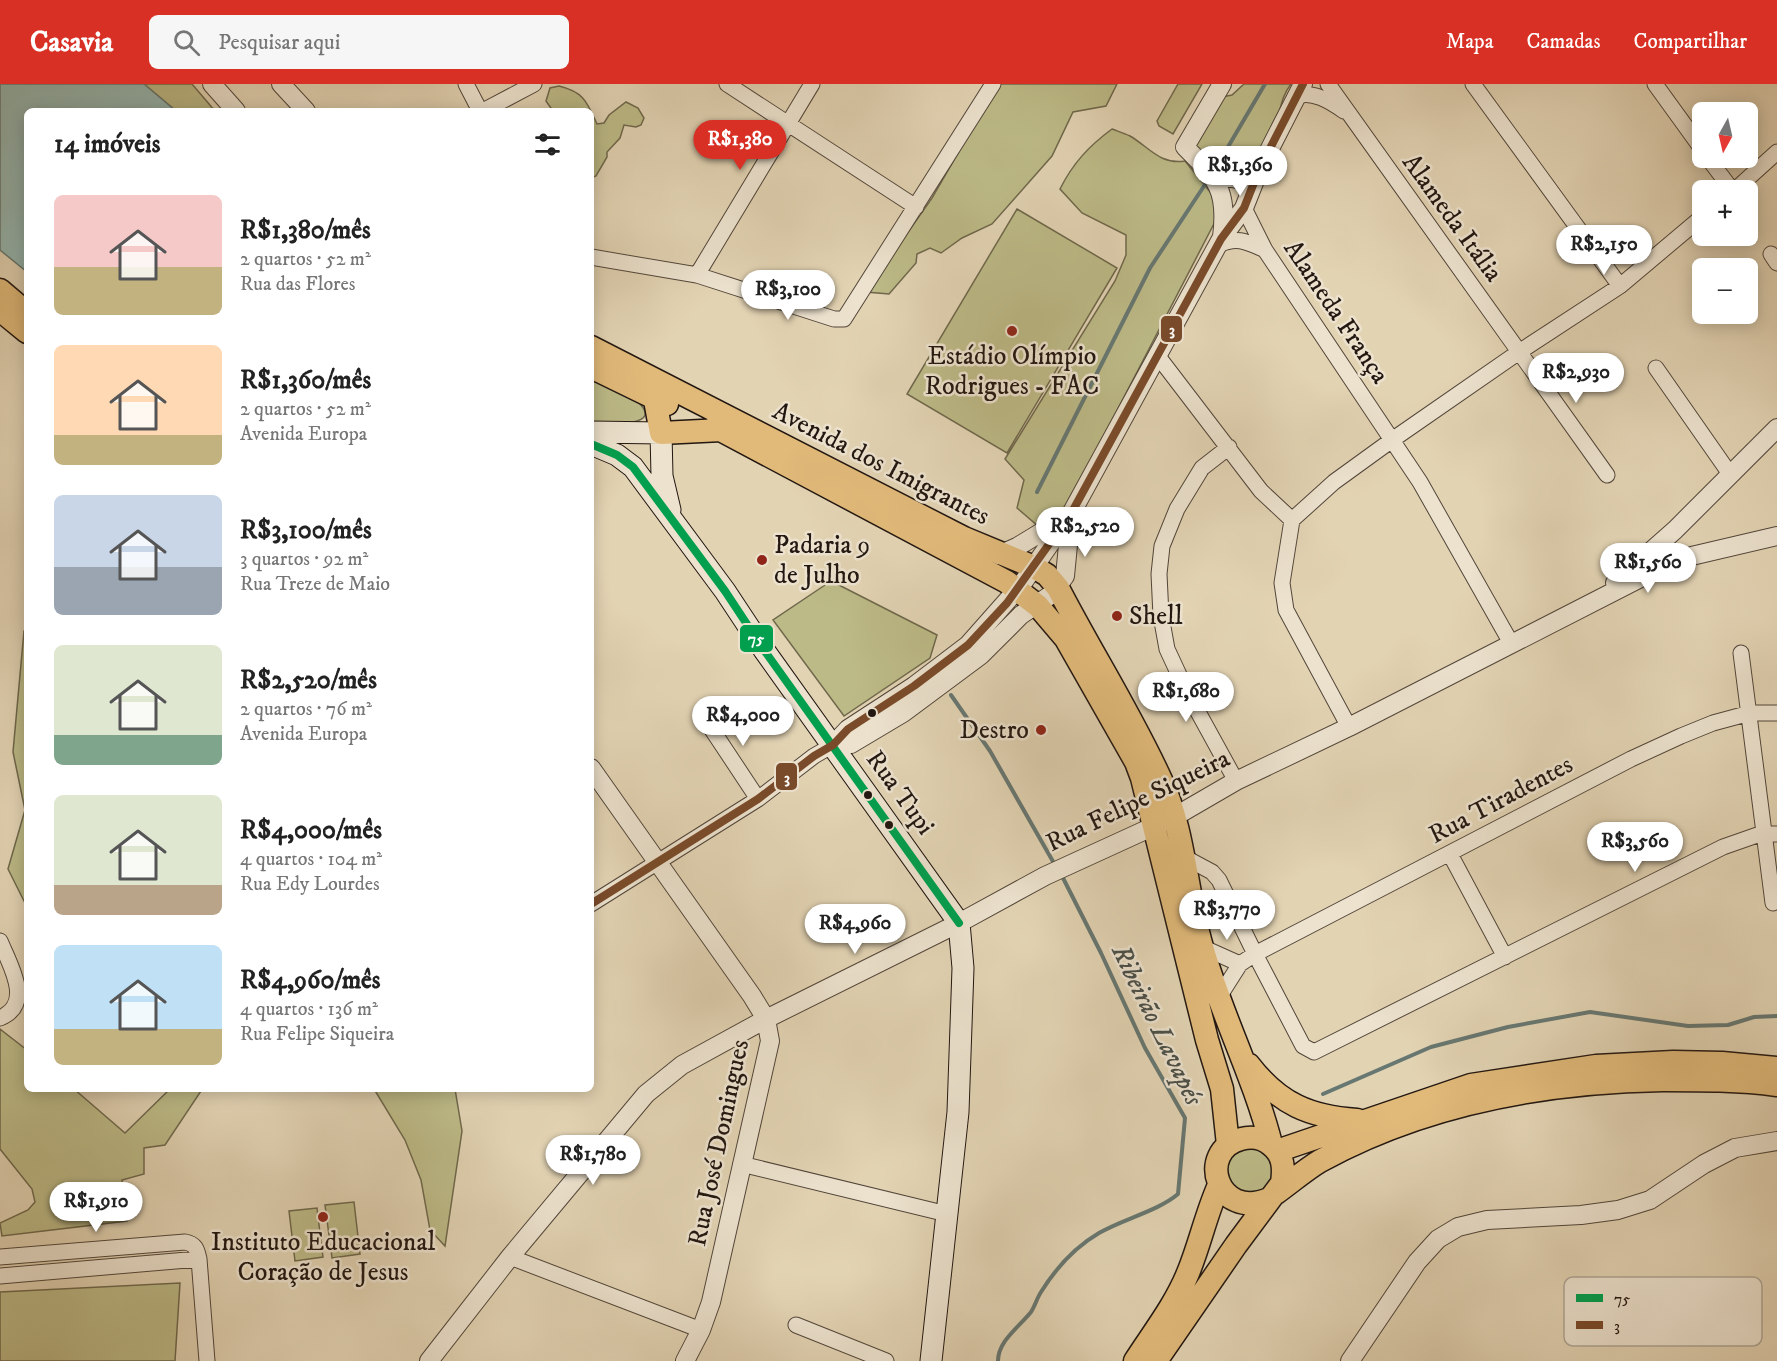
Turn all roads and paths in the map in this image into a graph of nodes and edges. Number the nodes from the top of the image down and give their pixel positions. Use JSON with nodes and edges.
{"nodes":[{"id":1,"x":212,"y":84,"type":"edge"},
{"id":2,"x":281,"y":84,"type":"edge"},
{"id":3,"x":466,"y":84,"type":"edge"},
{"id":4,"x":534,"y":84,"type":"edge"},
{"id":5,"x":727,"y":84,"type":"edge"},
{"id":6,"x":812,"y":84,"type":"edge"},
{"id":7,"x":993,"y":84,"type":"edge"},
{"id":8,"x":1222,"y":84,"type":"edge"},
{"id":9,"x":1328,"y":84,"type":"edge"},
{"id":10,"x":1473,"y":84,"type":"edge"},
{"id":11,"x":1655,"y":84,"type":"edge"},
{"id":12,"x":1299,"y":91,"type":"edge"},
{"id":13,"x":233,"y":108,"type":"edge"},
{"id":14,"x":303,"y":108,"type":"edge"},
{"id":15,"x":479,"y":108,"type":"edge"},
{"id":16,"x":487,"y":108,"type":"edge"},
{"id":17,"x":1346,"y":112,"type":"junction"},
{"id":18,"x":788,"y":122,"type":"junction"},
{"id":19,"x":1692,"y":136,"type":"edge"},
{"id":20,"x":1777,"y":152,"type":"edge"},
{"id":21,"x":1716,"y":168,"type":"edge"},
{"id":22,"x":1259,"y":170,"type":"junction"},
{"id":23,"x":1213,"y":175,"type":"junction"},
{"id":24,"x":1725,"y":180,"type":"edge"},
{"id":25,"x":1745,"y":180,"type":"edge"},
{"id":26,"x":916,"y":207,"type":"junction"},
{"id":27,"x":1244,"y":208,"type":"junction"},
{"id":28,"x":1692,"y":225,"type":"edge"},
{"id":29,"x":1220,"y":242,"type":"junction"},
{"id":30,"x":1265,"y":250,"type":"junction"},
{"id":31,"x":594,"y":258,"type":"edge"},
{"id":32,"x":697,"y":275,"type":"junction"},
{"id":33,"x":1620,"y":286,"type":"junction"},
{"id":34,"x":0,"y":290,"type":"edge"},
{"id":35,"x":0,"y":310,"type":"edge"},
{"id":36,"x":24,"y":310,"type":"edge"},
{"id":37,"x":24,"y":330,"type":"edge"},
{"id":38,"x":594,"y":349,"type":"edge"},
{"id":39,"x":1519,"y":352,"type":"junction"},
{"id":40,"x":1157,"y":355,"type":"junction"},
{"id":41,"x":594,"y":367,"type":"edge"},
{"id":42,"x":1656,"y":368,"type":"dead end"},
{"id":43,"x":652,"y":388,"type":"junction"},
{"id":44,"x":1777,"y":428,"type":"edge"},
{"id":45,"x":722,"y":430,"type":"junction"},
{"id":46,"x":594,"y":432,"type":"edge"},
{"id":47,"x":661,"y":433,"type":"junction"},
{"id":48,"x":1392,"y":440,"type":"junction"},
{"id":49,"x":594,"y":445,"type":"edge"},
{"id":50,"x":1229,"y":447,"type":"junction"},
{"id":51,"x":1730,"y":474,"type":"junction"},
{"id":52,"x":1607,"y":475,"type":"dead end"},
{"id":53,"x":1072,"y":512,"type":"junction"},
{"id":54,"x":672,"y":519,"type":"junction"},
{"id":55,"x":1293,"y":520,"type":"junction"},
{"id":56,"x":1675,"y":530,"type":"junction"},
{"id":57,"x":1777,"y":536,"type":"edge"},
{"id":58,"x":999,"y":555,"type":"junction"},
{"id":59,"x":1683,"y":558,"type":"junction"},
{"id":60,"x":1034,"y":567,"type":"junction"},
{"id":61,"x":1058,"y":588,"type":"junction"},
{"id":62,"x":1017,"y":589,"type":"junction"},
{"id":63,"x":1598,"y":598,"type":"junction"},
{"id":64,"x":1038,"y":606,"type":"junction"},
{"id":65,"x":1510,"y":644,"type":"junction"},
{"id":66,"x":1741,"y":653,"type":"dead end"},
{"id":67,"x":701,"y":713,"type":"dead end"},
{"id":68,"x":1750,"y":713,"type":"junction"},
{"id":69,"x":1777,"y":713,"type":"edge"},
{"id":70,"x":1349,"y":727,"type":"junction"},
{"id":71,"x":833,"y":745,"type":"junction"},
{"id":72,"x":594,"y":772,"type":"edge"},
{"id":73,"x":1236,"y":781,"type":"junction"},
{"id":74,"x":758,"y":799,"type":"junction"},
{"id":75,"x":1174,"y":817,"type":"junction"},
{"id":76,"x":1153,"y":825,"type":"junction"},
{"id":77,"x":1770,"y":834,"type":"edge"},
{"id":78,"x":1450,"y":854,"type":"junction"},
{"id":79,"x":1184,"y":858,"type":"junction"},
{"id":80,"x":657,"y":862,"type":"junction"},
{"id":81,"x":594,"y":902,"type":"edge"},
{"id":82,"x":1773,"y":903,"type":"dead end"},
{"id":83,"x":959,"y":922,"type":"junction"},
{"id":84,"x":0,"y":941,"type":"edge"},
{"id":85,"x":1202,"y":947,"type":"junction"},
{"id":86,"x":1255,"y":954,"type":"junction"},
{"id":87,"x":1505,"y":957,"type":"junction"},
{"id":88,"x":1240,"y":963,"type":"junction"},
{"id":89,"x":23,"y":997,"type":"edge"},
{"id":90,"x":1219,"y":997,"type":"junction"},
{"id":91,"x":0,"y":1018,"type":"edge"},
{"id":92,"x":766,"y":1019,"type":"junction"},
{"id":93,"x":1208,"y":1042,"type":"junction"},
{"id":94,"x":1237,"y":1049,"type":"junction"},
{"id":95,"x":1777,"y":1068,"type":"edge"},
{"id":96,"x":1777,"y":1085,"type":"edge"},
{"id":97,"x":1368,"y":1121,"type":"junction"},
{"id":98,"x":1777,"y":1141,"type":"edge"},
{"id":99,"x":1228,"y":1145,"type":"junction"},
{"id":100,"x":1274,"y":1147,"type":"junction"},
{"id":101,"x":741,"y":1164,"type":"junction"},
{"id":102,"x":1219,"y":1185,"type":"junction"},
{"id":103,"x":1272,"y":1196,"type":"junction"},
{"id":104,"x":1208,"y":1209,"type":"junction"},
{"id":105,"x":946,"y":1214,"type":"junction"},
{"id":106,"x":0,"y":1257,"type":"edge"},
{"id":107,"x":510,"y":1257,"type":"junction"},
{"id":108,"x":199,"y":1259,"type":"junction"},
{"id":109,"x":0,"y":1276,"type":"edge"},
{"id":110,"x":796,"y":1325,"type":"dead end"},
{"id":111,"x":701,"y":1330,"type":"junction"},
{"id":112,"x":207,"y":1361,"type":"edge"},
{"id":113,"x":429,"y":1361,"type":"edge"},
{"id":114,"x":685,"y":1361,"type":"edge"},
{"id":115,"x":885,"y":1361,"type":"edge"},
{"id":116,"x":931,"y":1361,"type":"edge"},
{"id":117,"x":1135,"y":1361,"type":"edge"},
{"id":118,"x":1156,"y":1361,"type":"edge"},
{"id":119,"x":1350,"y":1361,"type":"edge"}],
"edges":[{"from":1,"to":13,"type":"street"},
{"from":2,"to":14,"type":"street"},
{"from":3,"to":15,"type":"street"},
{"from":4,"to":16,"type":"street"},
{"from":5,"to":18,"type":"street"},
{"from":6,"to":18,"type":"street"},
{"from":7,"to":26,"type":"street"},
{"from":8,"to":23,"type":"street"},
{"from":9,"to":17,"type":"street","name":"Alameda Itália"},
{"from":10,"to":33,"type":"street"},
{"from":11,"to":19,"type":"street"},
{"from":12,"to":17,"type":"street","name":"Alameda Itália"},
{"from":12,"to":22,"type":"street"},
{"from":17,"to":39,"type":"street","name":"Alameda Itália"},
{"from":18,"to":26,"type":"street"},
{"from":18,"to":32,"type":"street"},
{"from":20,"to":25,"type":"street"},
{"from":21,"to":24,"type":"street"},
{"from":22,"to":23,"type":"street"},
{"from":22,"to":27,"type":"street"},
{"from":23,"to":29,"type":"street"},
{"from":26,"to":32,"type":"street"},
{"from":27,"to":29,"type":"street"},
{"from":27,"to":30,"type":"street","name":"Alameda França"},
{"from":28,"to":33,"type":"street"},
{"from":29,"to":30,"type":"street"},
{"from":29,"to":40,"type":"street"},
{"from":30,"to":48,"type":"street","name":"Alameda França"},
{"from":31,"to":32,"type":"street"},
{"from":33,"to":39,"type":"street"},
{"from":34,"to":36,"type":"main road"},
{"from":35,"to":37,"type":"main road"},
{"from":38,"to":43,"type":"main road","name":"Avenida dos Imigrantes"},
{"from":39,"to":48,"type":"street"},
{"from":39,"to":52,"type":"street","name":"Alameda Itália"},
{"from":40,"to":50,"type":"street"},
{"from":40,"to":53,"type":"street"},
{"from":41,"to":43,"type":"main road","name":"Avenida dos Imigrantes"},
{"from":42,"to":51,"type":"street"},
{"from":43,"to":45,"type":"main road","name":"Avenida dos Imigrantes"},
{"from":43,"to":47,"type":"main road"},
{"from":43,"to":58,"type":"main road","name":"Avenida dos Imigrantes"},
{"from":44,"to":51,"type":"street"},
{"from":45,"to":47,"type":"main road"},
{"from":45,"to":62,"type":"main road","name":"Avenida dos Imigrantes"},
{"from":46,"to":47,"type":"main road"},
{"from":47,"to":54,"type":"main road","name":"Rua Tupi"},
{"from":48,"to":55,"type":"street"},
{"from":48,"to":65,"type":"street","name":"Alameda França"},
{"from":49,"to":54,"type":"main road","name":"Rua Tupi"},
{"from":50,"to":55,"type":"street"},
{"from":50,"to":73,"type":"street"},
{"from":51,"to":56,"type":"street"},
{"from":53,"to":58,"type":"street"},
{"from":53,"to":60,"type":"street"},
{"from":53,"to":61,"type":"street"},
{"from":54,"to":71,"type":"main road","name":"Rua Tupi"},
{"from":55,"to":70,"type":"street"},
{"from":56,"to":59,"type":"street"},
{"from":56,"to":63,"type":"street"},
{"from":57,"to":59,"type":"street"},
{"from":58,"to":60,"type":"main road","name":"Avenida dos Imigrantes"},
{"from":59,"to":63,"type":"street"},
{"from":60,"to":61,"type":"main road","name":"Avenida dos Imigrantes"},
{"from":60,"to":62,"type":"street"},
{"from":61,"to":64,"type":"street"},
{"from":61,"to":75,"type":"main road","name":"Avenida dos Imigrantes"},
{"from":62,"to":64,"type":"main road","name":"Avenida dos Imigrantes"},
{"from":62,"to":71,"type":"street"},
{"from":63,"to":65,"type":"street","name":"Rua Felipe Siqueira"},
{"from":64,"to":71,"type":"street"},
{"from":64,"to":76,"type":"main road","name":"Avenida dos Imigrantes"},
{"from":65,"to":70,"type":"street","name":"Rua Felipe Siqueira"},
{"from":66,"to":68,"type":"street"},
{"from":67,"to":74,"type":"street"},
{"from":68,"to":69,"type":"street","name":"Rua Tiradentes"},
{"from":68,"to":77,"type":"street"},
{"from":68,"to":78,"type":"street","name":"Rua Tiradentes"},
{"from":70,"to":73,"type":"street","name":"Rua Felipe Siqueira"},
{"from":71,"to":74,"type":"street"},
{"from":71,"to":83,"type":"main road","name":"Rua Tupi"},
{"from":72,"to":80,"type":"street","name":"Rua José Domingues"},
{"from":73,"to":75,"type":"street","name":"Rua Felipe Siqueira"},
{"from":74,"to":80,"type":"street"},
{"from":75,"to":76,"type":"street","name":"Rua Felipe Siqueira"},
{"from":75,"to":79,"type":"main road","name":"Avenida dos Imigrantes"},
{"from":76,"to":83,"type":"street","name":"Rua Felipe Siqueira"},
{"from":76,"to":93,"type":"main road","name":"Avenida dos Imigrantes"},
{"from":77,"to":82,"type":"street"},
{"from":77,"to":87,"type":"street"},
{"from":78,"to":86,"type":"street","name":"Rua Tiradentes"},
{"from":78,"to":87,"type":"street"},
{"from":79,"to":85,"type":"main road","name":"Avenida dos Imigrantes"},
{"from":79,"to":86,"type":"street"},
{"from":80,"to":81,"type":"street"},
{"from":80,"to":92,"type":"street","name":"Rua José Domingues"},
{"from":83,"to":92,"type":"street","name":"Rua Felipe Siqueira"},
{"from":83,"to":105,"type":"main road"},
{"from":84,"to":89,"type":"street"},
{"from":85,"to":88,"type":"street"},
{"from":85,"to":90,"type":"main road","name":"Avenida dos Imigrantes"},
{"from":86,"to":87,"type":"street"},
{"from":86,"to":88,"type":"street","name":"Rua Tiradentes"},
{"from":88,"to":90,"type":"street"},
{"from":89,"to":91,"type":"street"},
{"from":90,"to":94,"type":"main road","name":"Avenida dos Imigrantes"},
{"from":92,"to":101,"type":"street","name":"Rua José Domingues"},
{"from":92,"to":107,"type":"street","name":"Rua Felipe Siqueira"},
{"from":93,"to":99,"type":"main road"},
{"from":93,"to":104,"type":"main road"},
{"from":94,"to":97,"type":"main road"},
{"from":94,"to":100,"type":"main road","name":"Avenida dos Imigrantes"},
{"from":95,"to":97,"type":"main road"},
{"from":96,"to":103,"type":"main road"},
{"from":97,"to":100,"type":"main road"},
{"from":98,"to":119,"type":"street"},
{"from":99,"to":100,"type":"main road"},
{"from":99,"to":102,"type":"main road"},
{"from":100,"to":103,"type":"main road","name":"Avenida dos Imigrantes"},
{"from":101,"to":105,"type":"street"},
{"from":101,"to":111,"type":"street","name":"Rua José Domingues"},
{"from":102,"to":103,"type":"main road"},
{"from":102,"to":104,"type":"main road"},
{"from":103,"to":118,"type":"main road","name":"Avenida dos Imigrantes"},
{"from":104,"to":117,"type":"main road"},
{"from":105,"to":116,"type":"main road"},
{"from":106,"to":108,"type":"street"},
{"from":107,"to":111,"type":"street"},
{"from":107,"to":113,"type":"street","name":"Rua Felipe Siqueira"},
{"from":108,"to":109,"type":"street"},
{"from":108,"to":112,"type":"street"},
{"from":110,"to":115,"type":"street"},
{"from":111,"to":114,"type":"street","name":"Rua José Domingues"}]}
